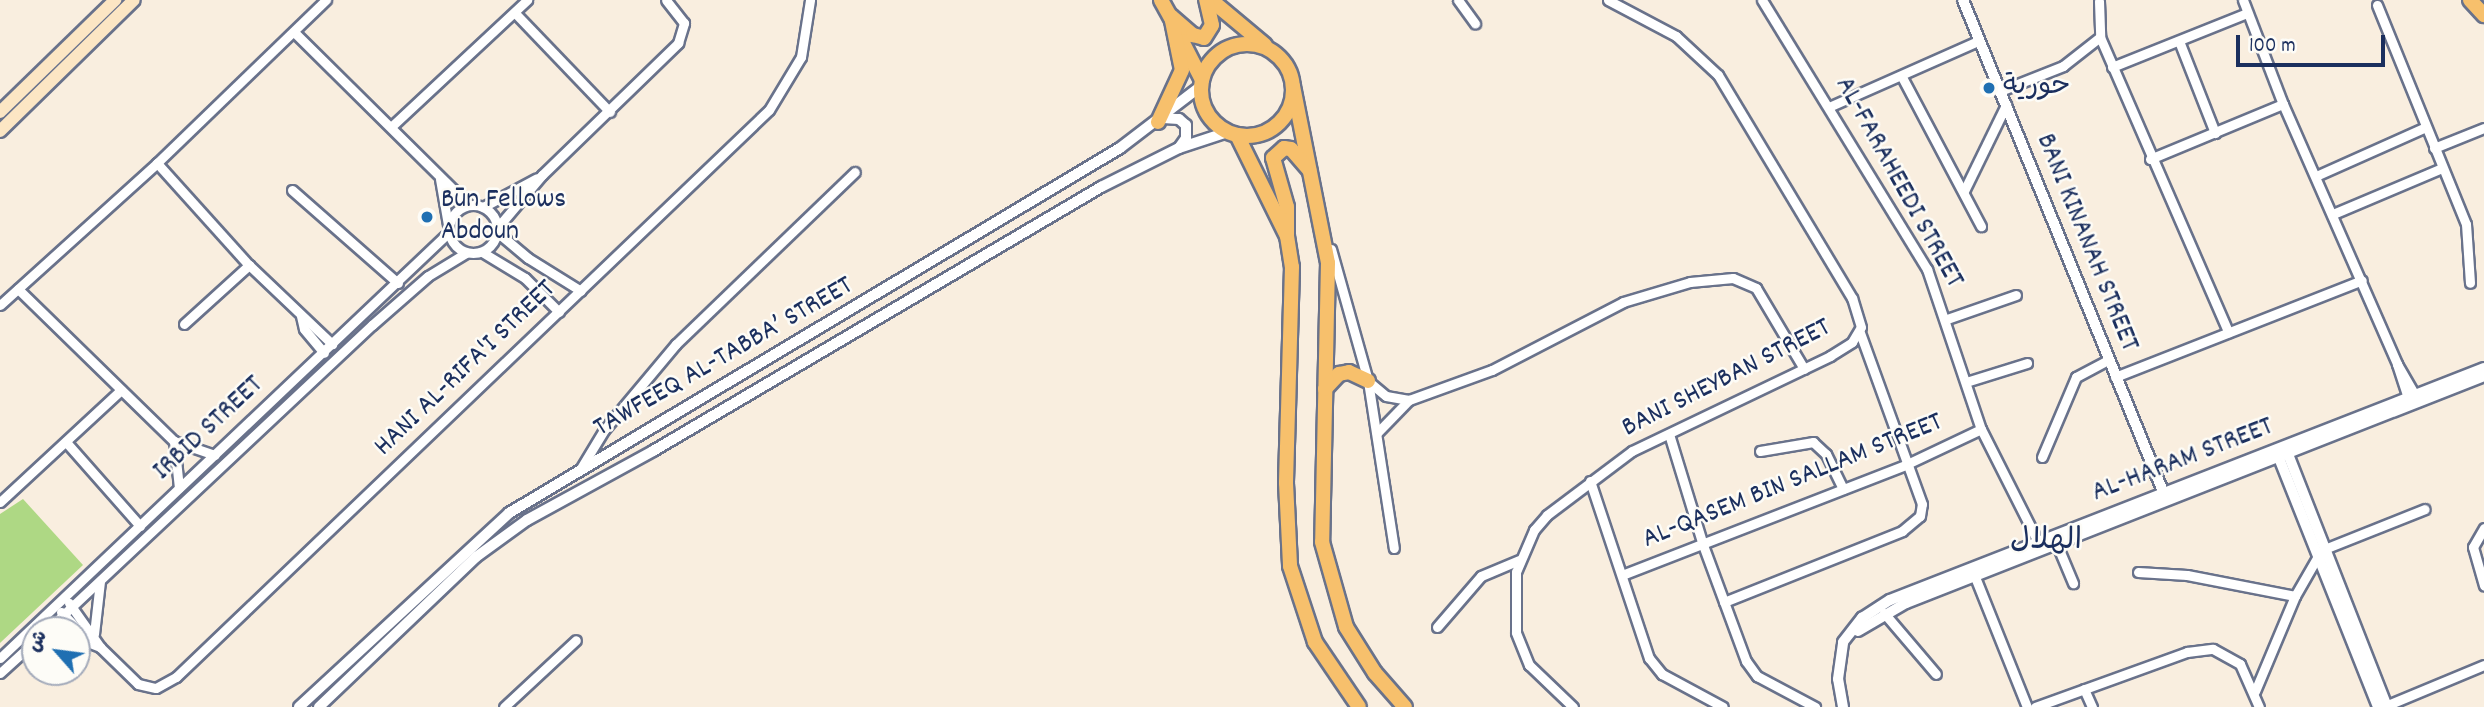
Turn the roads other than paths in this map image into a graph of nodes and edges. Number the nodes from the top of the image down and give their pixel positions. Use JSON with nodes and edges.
{"nodes":[{"id":1,"x":115,"y":0,"type":"edge"},
{"id":2,"x":134,"y":0,"type":"edge"},
{"id":3,"x":326,"y":0,"type":"edge"},
{"id":4,"x":527,"y":0,"type":"edge"},
{"id":5,"x":666,"y":0,"type":"edge"},
{"id":6,"x":810,"y":0,"type":"edge"},
{"id":7,"x":1161,"y":0,"type":"edge"},
{"id":8,"x":1206,"y":0,"type":"edge"},
{"id":9,"x":1211,"y":0,"type":"edge"},
{"id":10,"x":1458,"y":0,"type":"edge"},
{"id":11,"x":1608,"y":0,"type":"edge"},
{"id":12,"x":1762,"y":0,"type":"edge"},
{"id":13,"x":1963,"y":0,"type":"edge"},
{"id":14,"x":2243,"y":0,"type":"edge"},
{"id":15,"x":2470,"y":0,"type":"edge"},
{"id":16,"x":2099,"y":1,"type":"edge"},
{"id":17,"x":2377,"y":5,"type":"dead end"},
{"id":18,"x":514,"y":13,"type":"junction"},
{"id":19,"x":2247,"y":13,"type":"junction"},
{"id":20,"x":2484,"y":15,"type":"edge"},
{"id":21,"x":1171,"y":16,"type":"junction"},
{"id":22,"x":1475,"y":23,"type":"dead end"},
{"id":23,"x":294,"y":32,"type":"junction"},
{"id":24,"x":2100,"y":37,"type":"junction"},
{"id":25,"x":1978,"y":41,"type":"junction"},
{"id":26,"x":2179,"y":41,"type":"junction"},
{"id":27,"x":1271,"y":50,"type":"junction"},
{"id":28,"x":2112,"y":67,"type":"junction"},
{"id":29,"x":1902,"y":77,"type":"junction"},
{"id":30,"x":1201,"y":83,"type":"junction"},
{"id":31,"x":1293,"y":86,"type":"junction"},
{"id":32,"x":2000,"y":90,"type":"junction"},
{"id":33,"x":2283,"y":104,"type":"junction"},
{"id":34,"x":2006,"y":105,"type":"junction"},
{"id":35,"x":1831,"y":106,"type":"junction"},
{"id":36,"x":0,"y":112,"type":"edge"},
{"id":37,"x":610,"y":113,"type":"junction"},
{"id":38,"x":1161,"y":120,"type":"junction"},
{"id":39,"x":392,"y":126,"type":"junction"},
{"id":40,"x":2426,"y":127,"type":"junction"},
{"id":41,"x":2484,"y":128,"type":"edge"},
{"id":42,"x":0,"y":131,"type":"edge"},
{"id":43,"x":1233,"y":133,"type":"junction"},
{"id":44,"x":2215,"y":133,"type":"junction"},
{"id":45,"x":1179,"y":148,"type":"junction"},
{"id":46,"x":2434,"y":148,"type":"junction"},
{"id":47,"x":2150,"y":159,"type":"junction"},
{"id":48,"x":157,"y":163,"type":"junction"},
{"id":49,"x":2442,"y":168,"type":"junction"},
{"id":50,"x":855,"y":172,"type":"dead end"},
{"id":51,"x":1312,"y":174,"type":"junction"},
{"id":52,"x":542,"y":175,"type":"junction"},
{"id":53,"x":2316,"y":176,"type":"junction"},
{"id":54,"x":440,"y":179,"type":"junction"},
{"id":55,"x":292,"y":190,"type":"dead end"},
{"id":56,"x":1964,"y":191,"type":"junction"},
{"id":57,"x":469,"y":205,"type":"junction"},
{"id":58,"x":483,"y":207,"type":"junction"},
{"id":59,"x":2333,"y":214,"type":"junction"},
{"id":60,"x":1981,"y":226,"type":"dead end"},
{"id":61,"x":1324,"y":228,"type":"junction"},
{"id":62,"x":449,"y":229,"type":"junction"},
{"id":63,"x":497,"y":230,"type":"junction"},
{"id":64,"x":1287,"y":236,"type":"junction"},
{"id":65,"x":482,"y":252,"type":"junction"},
{"id":66,"x":466,"y":253,"type":"junction"},
{"id":67,"x":249,"y":265,"type":"junction"},
{"id":68,"x":2362,"y":280,"type":"junction"},
{"id":69,"x":2470,"y":283,"type":"dead end"},
{"id":70,"x":398,"y":284,"type":"junction"},
{"id":71,"x":18,"y":289,"type":"junction"},
{"id":72,"x":581,"y":290,"type":"junction"},
{"id":73,"x":2017,"y":295,"type":"dead end"},
{"id":74,"x":0,"y":305,"type":"edge"},
{"id":75,"x":559,"y":312,"type":"junction"},
{"id":76,"x":301,"y":316,"type":"junction"},
{"id":77,"x":1947,"y":319,"type":"junction"},
{"id":78,"x":184,"y":324,"type":"dead end"},
{"id":79,"x":2228,"y":332,"type":"junction"},
{"id":80,"x":1860,"y":333,"type":"junction"},
{"id":81,"x":332,"y":344,"type":"junction"},
{"id":82,"x":324,"y":353,"type":"junction"},
{"id":83,"x":2108,"y":360,"type":"junction"},
{"id":84,"x":2027,"y":363,"type":"dead end"},
{"id":85,"x":2484,"y":368,"type":"edge"},
{"id":86,"x":1804,"y":369,"type":"junction"},
{"id":87,"x":2484,"y":376,"type":"edge"},
{"id":88,"x":2115,"y":377,"type":"junction"},
{"id":89,"x":1368,"y":381,"type":"junction"},
{"id":90,"x":1966,"y":382,"type":"junction"},
{"id":91,"x":1325,"y":389,"type":"junction"},
{"id":92,"x":121,"y":390,"type":"junction"},
{"id":93,"x":2412,"y":398,"type":"junction"},
{"id":94,"x":1409,"y":400,"type":"junction"},
{"id":95,"x":1981,"y":429,"type":"junction"},
{"id":96,"x":643,"y":430,"type":"junction"},
{"id":97,"x":1377,"y":433,"type":"junction"},
{"id":98,"x":1669,"y":433,"type":"junction"},
{"id":99,"x":174,"y":441,"type":"junction"},
{"id":100,"x":66,"y":442,"type":"junction"},
{"id":101,"x":653,"y":451,"type":"junction"},
{"id":102,"x":1760,"y":451,"type":"dead end"},
{"id":103,"x":2282,"y":453,"type":"junction"},
{"id":104,"x":215,"y":455,"type":"junction"},
{"id":105,"x":2042,"y":457,"type":"dead end"},
{"id":106,"x":1905,"y":465,"type":"junction"},
{"id":107,"x":581,"y":468,"type":"junction"},
{"id":108,"x":1590,"y":481,"type":"junction"},
{"id":109,"x":179,"y":488,"type":"junction"},
{"id":110,"x":1843,"y":489,"type":"junction"},
{"id":111,"x":2166,"y":498,"type":"junction"},
{"id":112,"x":0,"y":502,"type":"edge"},
{"id":113,"x":2425,"y":509,"type":"dead end"},
{"id":114,"x":140,"y":526,"type":"junction"},
{"id":115,"x":2484,"y":528,"type":"edge"},
{"id":116,"x":2055,"y":540,"type":"junction"},
{"id":117,"x":1703,"y":545,"type":"junction"},
{"id":118,"x":2040,"y":545,"type":"junction"},
{"id":119,"x":1394,"y":548,"type":"dead end"},
{"id":120,"x":2327,"y":548,"type":"junction"},
{"id":121,"x":2318,"y":556,"type":"junction"},
{"id":122,"x":1519,"y":560,"type":"junction"},
{"id":123,"x":2138,"y":572,"type":"dead end"},
{"id":124,"x":1974,"y":574,"type":"junction"},
{"id":125,"x":1622,"y":575,"type":"junction"},
{"id":126,"x":101,"y":578,"type":"junction"},
{"id":127,"x":2073,"y":583,"type":"dead end"},
{"id":128,"x":2484,"y":585,"type":"edge"},
{"id":129,"x":2295,"y":596,"type":"junction"},
{"id":130,"x":64,"y":599,"type":"junction"},
{"id":131,"x":1724,"y":602,"type":"junction"},
{"id":132,"x":55,"y":607,"type":"junction"},
{"id":133,"x":73,"y":607,"type":"junction"},
{"id":134,"x":1884,"y":613,"type":"junction"},
{"id":135,"x":64,"y":615,"type":"junction"},
{"id":136,"x":1437,"y":627,"type":"dead end"},
{"id":137,"x":92,"y":638,"type":"junction"},
{"id":138,"x":576,"y":640,"type":"dead end"},
{"id":139,"x":1841,"y":652,"type":"junction"},
{"id":140,"x":21,"y":654,"type":"edge"},
{"id":141,"x":0,"y":658,"type":"edge"},
{"id":142,"x":2484,"y":666,"type":"edge"},
{"id":143,"x":0,"y":673,"type":"edge"},
{"id":144,"x":1936,"y":674,"type":"dead end"},
{"id":145,"x":2084,"y":689,"type":"junction"},
{"id":146,"x":2255,"y":691,"type":"junction"},
{"id":147,"x":299,"y":707,"type":"edge"},
{"id":148,"x":319,"y":707,"type":"edge"},
{"id":149,"x":504,"y":707,"type":"edge"},
{"id":150,"x":1359,"y":707,"type":"edge"},
{"id":151,"x":1405,"y":707,"type":"edge"},
{"id":152,"x":1573,"y":707,"type":"edge"},
{"id":153,"x":1723,"y":707,"type":"edge"},
{"id":154,"x":1815,"y":707,"type":"edge"},
{"id":155,"x":1843,"y":707,"type":"edge"},
{"id":156,"x":2027,"y":707,"type":"edge"},
{"id":157,"x":2035,"y":707,"type":"edge"},
{"id":158,"x":2092,"y":707,"type":"edge"},
{"id":159,"x":2259,"y":707,"type":"edge"},
{"id":160,"x":2383,"y":707,"type":"edge"}],
"edges":[{"from":1,"to":36,"type":"main road"},
{"from":2,"to":42,"type":"main road"},
{"from":3,"to":23,"type":"street"},
{"from":4,"to":18,"type":"street"},
{"from":5,"to":37,"type":"street"},
{"from":6,"to":72,"type":"street","name":"HANI AL-RIFA'I STREET"},
{"from":7,"to":21,"type":"main road"},
{"from":8,"to":21,"type":"main road"},
{"from":9,"to":27,"type":"main road"},
{"from":10,"to":22,"type":"street"},
{"from":11,"to":80,"type":"street","name":"BANI SHEYBAN STREET"},
{"from":12,"to":35,"type":"street","name":"AL-FARAHEEDI STREET"},
{"from":13,"to":25,"type":"street","name":"BANI KINANAH STREET"},
{"from":14,"to":19,"type":"street"},
{"from":15,"to":20,"type":"main road"},
{"from":16,"to":24,"type":"street"},
{"from":17,"to":40,"type":"street"},
{"from":18,"to":37,"type":"street"},
{"from":18,"to":39,"type":"street"},
{"from":19,"to":26,"type":"street"},
{"from":19,"to":33,"type":"street"},
{"from":21,"to":30,"type":"main road"},
{"from":21,"to":38,"type":"main road"},
{"from":23,"to":39,"type":"street"},
{"from":23,"to":48,"type":"street"},
{"from":24,"to":28,"type":"street"},
{"from":24,"to":32,"type":"street"},
{"from":25,"to":29,"type":"street"},
{"from":25,"to":32,"type":"street","name":"BANI KINANAH STREET"},
{"from":26,"to":28,"type":"street"},
{"from":26,"to":44,"type":"street"},
{"from":27,"to":30,"type":"main road"},
{"from":27,"to":31,"type":"main road"},
{"from":28,"to":47,"type":"street"},
{"from":29,"to":35,"type":"street"},
{"from":29,"to":56,"type":"street"},
{"from":30,"to":38,"type":"street","name":"TAWFEEQ AL-TABBA’ STREET"},
{"from":30,"to":43,"type":"main road"},
{"from":31,"to":43,"type":"main road"},
{"from":31,"to":51,"type":"main road"},
{"from":32,"to":34,"type":"street","name":"BANI KINANAH STREET"},
{"from":33,"to":44,"type":"street"},
{"from":33,"to":53,"type":"street"},
{"from":34,"to":56,"type":"street"},
{"from":34,"to":83,"type":"street","name":"BANI KINANAH STREET"},
{"from":35,"to":77,"type":"street","name":"AL-FARAHEEDI STREET"},
{"from":37,"to":52,"type":"street"},
{"from":38,"to":45,"type":"street"},
{"from":38,"to":96,"type":"street","name":"TAWFEEQ AL-TABBA’ STREET"},
{"from":39,"to":54,"type":"street"},
{"from":40,"to":46,"type":"street"},
{"from":40,"to":53,"type":"street"},
{"from":41,"to":46,"type":"street"},
{"from":43,"to":45,"type":"street","name":"TAWFEEQ AL-TABBA’ STREET"},
{"from":43,"to":64,"type":"main road"},
{"from":44,"to":47,"type":"street"},
{"from":45,"to":101,"type":"street","name":"TAWFEEQ AL-TABBA’ STREET"},
{"from":46,"to":49,"type":"street"},
{"from":47,"to":79,"type":"street"},
{"from":48,"to":67,"type":"street"},
{"from":48,"to":71,"type":"street"},
{"from":49,"to":59,"type":"street"},
{"from":49,"to":69,"type":"street"},
{"from":50,"to":107,"type":"street"},
{"from":51,"to":61,"type":"main road"},
{"from":51,"to":64,"type":"main road"},
{"from":52,"to":58,"type":"street"},
{"from":52,"to":63,"type":"street"},
{"from":53,"to":59,"type":"street"},
{"from":54,"to":57,"type":"street"},
{"from":54,"to":62,"type":"street"},
{"from":55,"to":70,"type":"street"},
{"from":56,"to":60,"type":"street"},
{"from":57,"to":58,"type":"street"},
{"from":57,"to":62,"type":"street"},
{"from":58,"to":63,"type":"street"},
{"from":59,"to":68,"type":"street"},
{"from":61,"to":89,"type":"street"},
{"from":61,"to":91,"type":"main road"},
{"from":62,"to":66,"type":"street"},
{"from":62,"to":70,"type":"street","name":"IRBID STREET"},
{"from":63,"to":65,"type":"street"},
{"from":63,"to":72,"type":"street"},
{"from":64,"to":150,"type":"main road"},
{"from":65,"to":66,"type":"street"},
{"from":65,"to":75,"type":"street"},
{"from":66,"to":126,"type":"street","name":"IRBID STREET"},
{"from":67,"to":76,"type":"street"},
{"from":67,"to":78,"type":"street"},
{"from":68,"to":79,"type":"street"},
{"from":68,"to":93,"type":"street"},
{"from":70,"to":81,"type":"street","name":"IRBID STREET"},
{"from":71,"to":74,"type":"street"},
{"from":71,"to":92,"type":"street"},
{"from":72,"to":75,"type":"street","name":"HANI AL-RIFA'I STREET"},
{"from":73,"to":77,"type":"street"},
{"from":75,"to":137,"type":"street","name":"HANI AL-RIFA'I STREET"},
{"from":76,"to":81,"type":"street"},
{"from":76,"to":82,"type":"street"},
{"from":77,"to":90,"type":"street","name":"AL-FARAHEEDI STREET"},
{"from":79,"to":88,"type":"street"},
{"from":80,"to":86,"type":"street","name":"BANI SHEYBAN STREET"},
{"from":80,"to":106,"type":"street"},
{"from":81,"to":82,"type":"street","name":"IRBID STREET"},
{"from":82,"to":104,"type":"street","name":"IRBID STREET"},
{"from":83,"to":88,"type":"street","name":"BANI KINANAH STREET"},
{"from":83,"to":105,"type":"street"},
{"from":84,"to":90,"type":"street"},
{"from":85,"to":93,"type":"street","name":"AL-HARAM STREET"},
{"from":86,"to":94,"type":"street"},
{"from":86,"to":98,"type":"street","name":"BANI SHEYBAN STREET"},
{"from":87,"to":93,"type":"street","name":"AL-HARAM STREET"},
{"from":88,"to":111,"type":"street","name":"BANI KINANAH STREET"},
{"from":89,"to":91,"type":"main road"},
{"from":89,"to":94,"type":"street"},
{"from":89,"to":97,"type":"street"},
{"from":90,"to":95,"type":"street","name":"AL-FARAHEEDI STREET"},
{"from":91,"to":151,"type":"main road"},
{"from":92,"to":99,"type":"street"},
{"from":92,"to":100,"type":"street"},
{"from":93,"to":103,"type":"street","name":"AL-HARAM STREET"},
{"from":94,"to":97,"type":"street"},
{"from":95,"to":106,"type":"street","name":"AL-QASEM BIN SALLAM STREET"},
{"from":95,"to":118,"type":"street","name":"AL-FARAHEEDI STREET"},
{"from":96,"to":101,"type":"street"},
{"from":96,"to":107,"type":"street","name":"TAWFEEQ AL-TABBA’ STREET"},
{"from":97,"to":119,"type":"street"},
{"from":98,"to":108,"type":"street","name":"BANI SHEYBAN STREET"},
{"from":98,"to":117,"type":"street"},
{"from":99,"to":104,"type":"street"},
{"from":99,"to":109,"type":"street"},
{"from":100,"to":112,"type":"street"},
{"from":100,"to":114,"type":"street"},
{"from":101,"to":148,"type":"street","name":"TAWFEEQ AL-TABBA’ STREET"},
{"from":102,"to":110,"type":"street"},
{"from":103,"to":111,"type":"street","name":"AL-HARAM STREET"},
{"from":103,"to":120,"type":"street"},
{"from":103,"to":121,"type":"street"},
{"from":104,"to":109,"type":"street","name":"IRBID STREET"},
{"from":106,"to":110,"type":"street","name":"AL-QASEM BIN SALLAM STREET"},
{"from":106,"to":131,"type":"street"},
{"from":107,"to":147,"type":"street","name":"TAWFEEQ AL-TABBA’ STREET"},
{"from":108,"to":122,"type":"street","name":"BANI SHEYBAN STREET"},
{"from":108,"to":125,"type":"street"},
{"from":109,"to":114,"type":"street","name":"IRBID STREET"},
{"from":110,"to":117,"type":"street","name":"AL-QASEM BIN SALLAM STREET"},
{"from":111,"to":116,"type":"street","name":"AL-HARAM STREET"},
{"from":113,"to":120,"type":"street"},
{"from":114,"to":130,"type":"street","name":"IRBID STREET"},
{"from":115,"to":128,"type":"street"},
{"from":116,"to":118,"type":"street","name":"AL-HARAM STREET"},
{"from":116,"to":127,"type":"street"},
{"from":117,"to":125,"type":"street","name":"AL-QASEM BIN SALLAM STREET"},
{"from":117,"to":131,"type":"street"},
{"from":118,"to":124,"type":"street","name":"AL-HARAM STREET"},
{"from":120,"to":121,"type":"street"},
{"from":120,"to":160,"type":"street"},
{"from":121,"to":129,"type":"street"},
{"from":121,"to":160,"type":"street"},
{"from":122,"to":136,"type":"street"},
{"from":122,"to":152,"type":"street","name":"BANI SHEYBAN STREET"},
{"from":123,"to":129,"type":"street"},
{"from":124,"to":134,"type":"street","name":"AL-HARAM STREET"},
{"from":124,"to":139,"type":"street","name":"AL-HARAM STREET"},
{"from":124,"to":156,"type":"street"},
{"from":125,"to":153,"type":"street"},
{"from":126,"to":133,"type":"street","name":"IRBID STREET"},
{"from":126,"to":137,"type":"street"},
{"from":129,"to":146,"type":"street"},
{"from":130,"to":132,"type":"street","name":"IRBID STREET"},
{"from":130,"to":133,"type":"street","name":"HANI AL-RIFA'I STREET"},
{"from":131,"to":154,"type":"street"},
{"from":132,"to":135,"type":"street","name":"HANI AL-RIFA'I STREET"},
{"from":132,"to":141,"type":"street","name":"IRBID STREET"},
{"from":133,"to":135,"type":"street","name":"IRBID STREET"},
{"from":133,"to":137,"type":"street","name":"HANI AL-RIFA'I STREET"},
{"from":134,"to":139,"type":"street","name":"AL-HARAM STREET"},
{"from":134,"to":144,"type":"street"},
{"from":135,"to":137,"type":"street","name":"HANI AL-RIFA'I STREET"},
{"from":138,"to":149,"type":"street"},
{"from":139,"to":155,"type":"street","name":"AL-HARAM STREET"},
{"from":140,"to":143,"type":"street"},
{"from":142,"to":160,"type":"street"},
{"from":145,"to":146,"type":"street"},
{"from":145,"to":157,"type":"street"},
{"from":145,"to":158,"type":"street"},
{"from":146,"to":159,"type":"street"}]}
